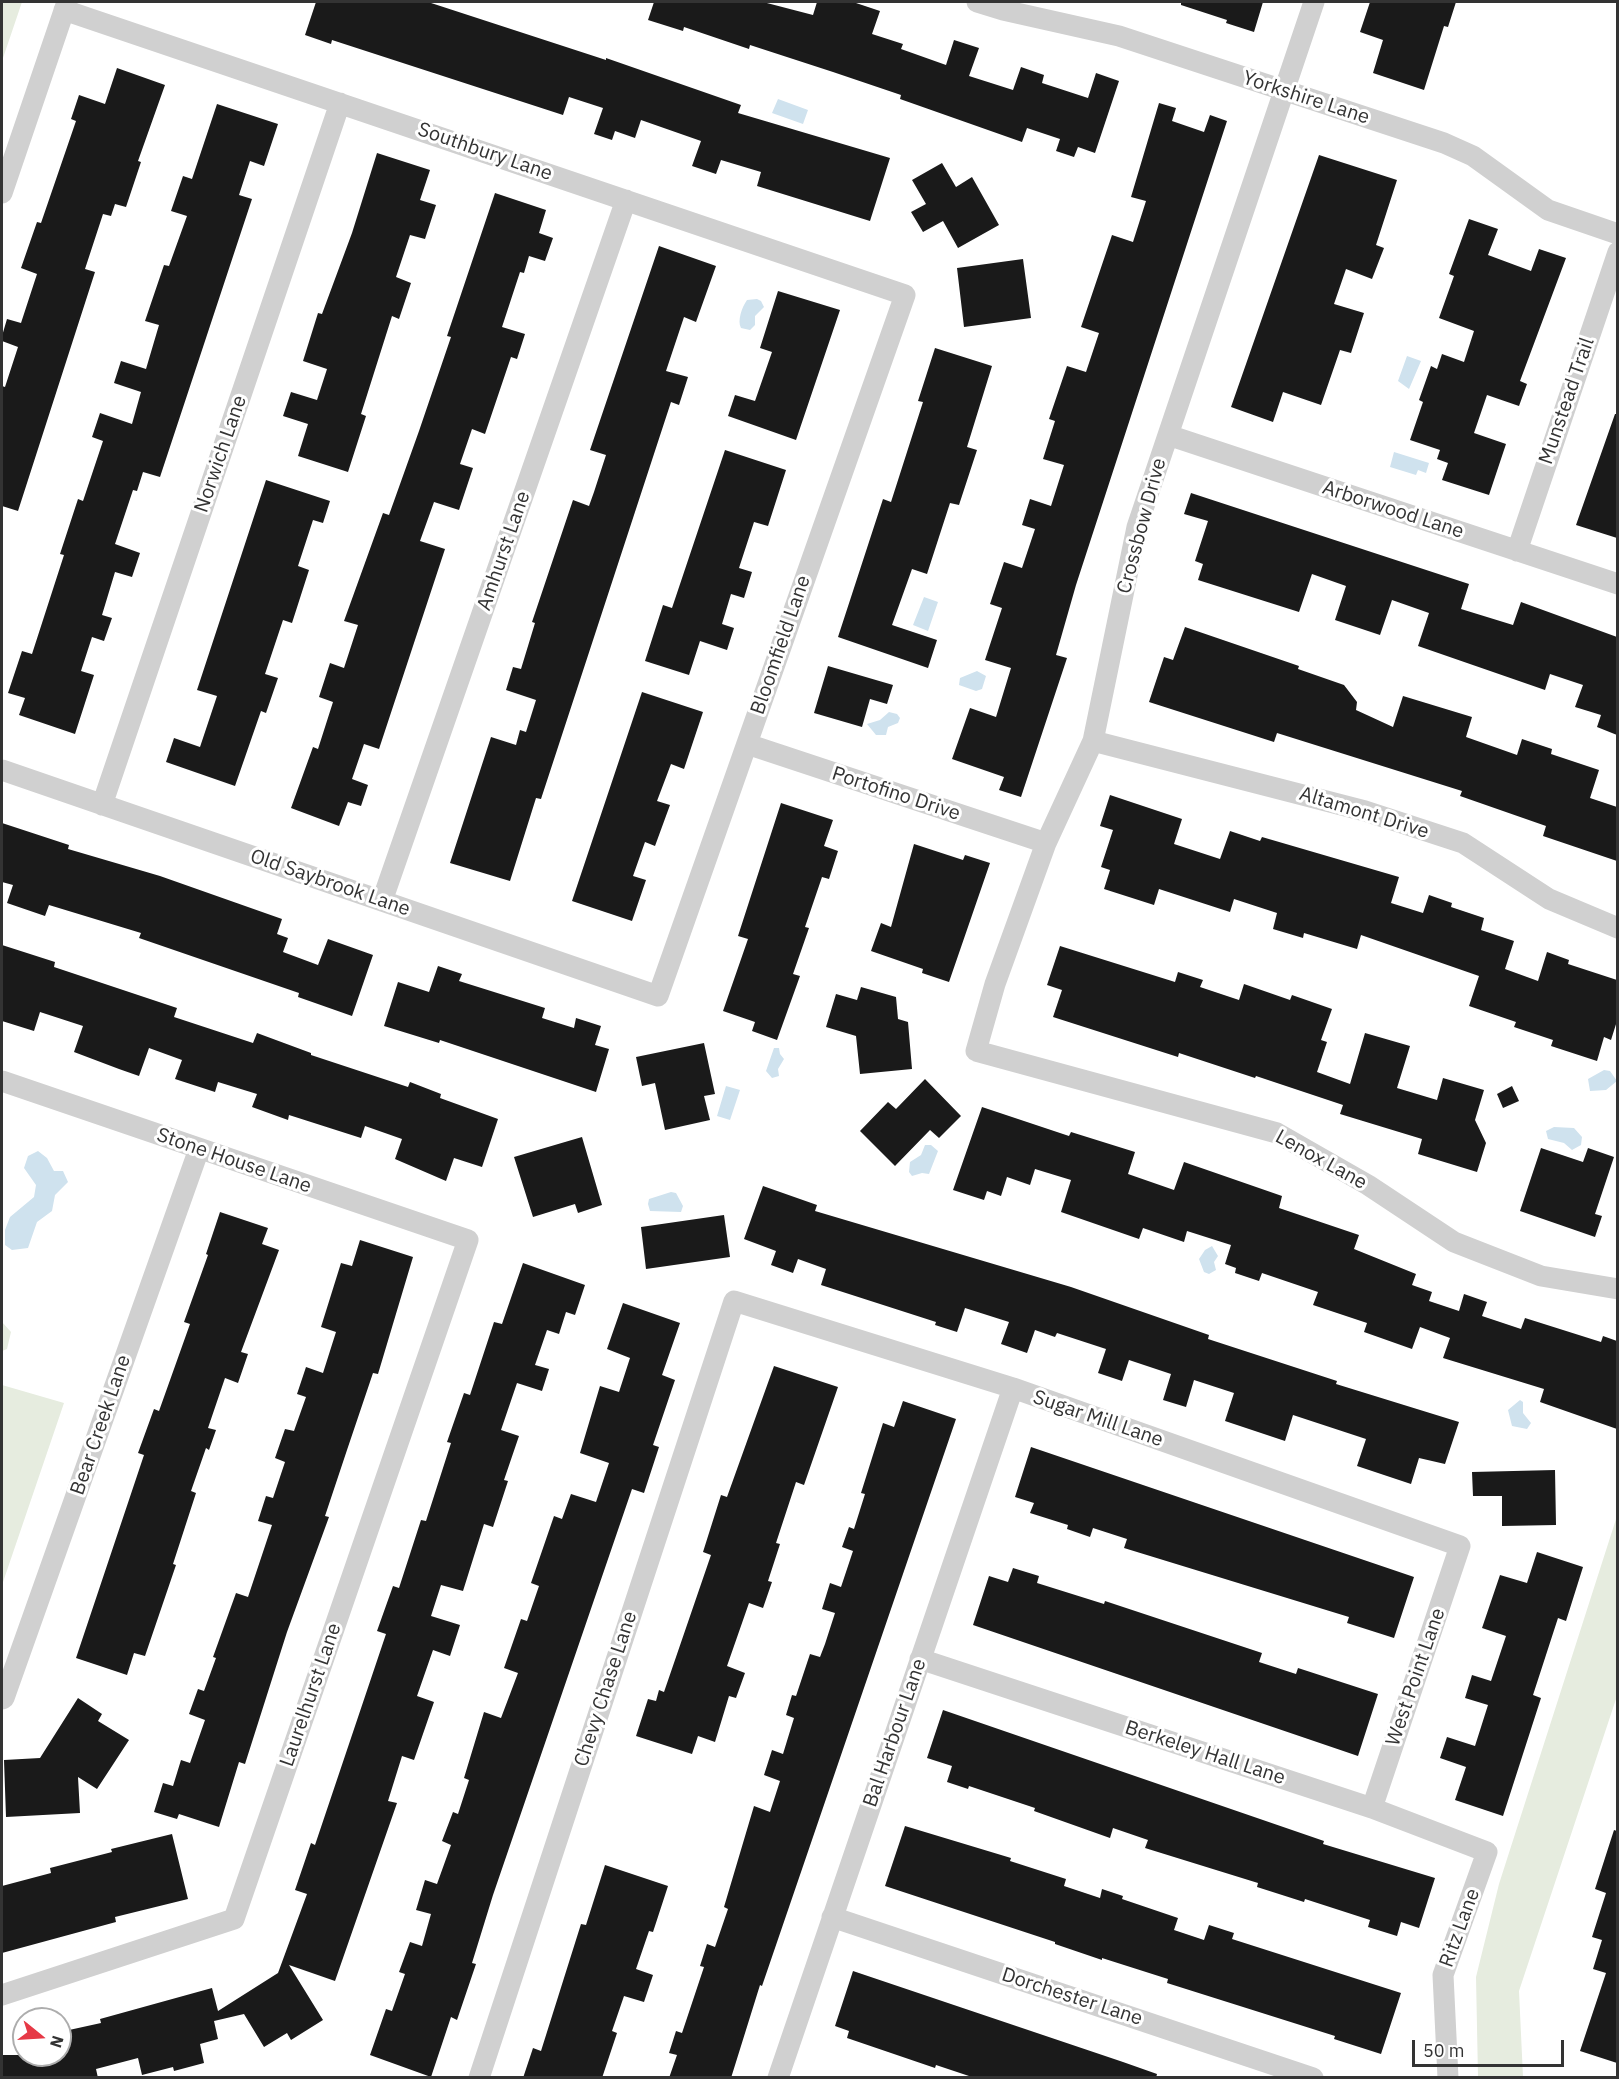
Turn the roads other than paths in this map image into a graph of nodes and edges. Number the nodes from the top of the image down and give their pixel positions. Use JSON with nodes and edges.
{"nodes":[{"id":1,"x":977,"y":2,"type":"edge"},
{"id":2,"x":1314,"y":2,"type":"edge"},
{"id":3,"x":66,"y":6,"type":"edge"},
{"id":4,"x":1005,"y":6,"type":"edge"},
{"id":5,"x":1284,"y":91,"type":"junction"},
{"id":6,"x":340,"y":103,"type":"junction"},
{"id":7,"x":2,"y":193,"type":"edge"},
{"id":8,"x":626,"y":200,"type":"junction"},
{"id":9,"x":1617,"y":234,"type":"edge"},
{"id":10,"x":1617,"y":252,"type":"edge"},
{"id":11,"x":905,"y":295,"type":"joint"},
{"id":12,"x":1168,"y":435,"type":"junction"},
{"id":13,"x":1517,"y":551,"type":"junction"},
{"id":14,"x":1617,"y":584,"type":"edge"},
{"id":15,"x":1093,"y":741,"type":"junction"},
{"id":16,"x":747,"y":744,"type":"junction"},
{"id":17,"x":2,"y":770,"type":"edge"},
{"id":18,"x":102,"y":805,"type":"junction"},
{"id":19,"x":1046,"y":843,"type":"junction"},
{"id":20,"x":382,"y":901,"type":"junction"},
{"id":21,"x":1617,"y":928,"type":"edge"},
{"id":22,"x":658,"y":996,"type":"joint"},
{"id":23,"x":976,"y":1051,"type":"joint"},
{"id":24,"x":2,"y":1081,"type":"edge"},
{"id":25,"x":199,"y":1149,"type":"junction"},
{"id":26,"x":468,"y":1240,"type":"joint"},
{"id":27,"x":1617,"y":1289,"type":"edge"},
{"id":28,"x":734,"y":1301,"type":"joint"},
{"id":29,"x":1013,"y":1388,"type":"junction"},
{"id":30,"x":1460,"y":1546,"type":"joint"},
{"id":31,"x":921,"y":1659,"type":"junction"},
{"id":32,"x":2,"y":1699,"type":"edge"},
{"id":33,"x":1372,"y":1808,"type":"junction"},
{"id":34,"x":1487,"y":1852,"type":"joint"},
{"id":35,"x":832,"y":1917,"type":"junction"},
{"id":36,"x":2,"y":1995,"type":"edge"},
{"id":37,"x":479,"y":2078,"type":"edge"},
{"id":38,"x":778,"y":2078,"type":"edge"},
{"id":39,"x":1312,"y":2078,"type":"edge"},
{"id":40,"x":1448,"y":2078,"type":"edge"}],
"edges":[{"from":1,"to":4,"type":"street","name":"Yorkshire Lane"},
{"from":2,"to":5,"type":"street","name":"Crossbow Drive"},
{"from":3,"to":6,"type":"street","name":"Southbury Lane"},
{"from":3,"to":7,"type":"street"},
{"from":4,"to":5,"type":"street","name":"Yorkshire Lane"},
{"from":5,"to":9,"type":"street","name":"Yorkshire Lane"},
{"from":5,"to":12,"type":"street","name":"Crossbow Drive"},
{"from":6,"to":8,"type":"street","name":"Southbury Lane"},
{"from":6,"to":18,"type":"street","name":"Norwich Lane"},
{"from":8,"to":11,"type":"street","name":"Southbury Lane"},
{"from":8,"to":20,"type":"street","name":"Amhurst Lane"},
{"from":10,"to":13,"type":"street","name":"Munstead Trail"},
{"from":11,"to":16,"type":"street","name":"Bloomfield Lane"},
{"from":12,"to":13,"type":"street","name":"Arborwood Lane"},
{"from":12,"to":15,"type":"street","name":"Crossbow Drive"},
{"from":13,"to":14,"type":"street","name":"Arborwood Lane"},
{"from":15,"to":19,"type":"street","name":"Crossbow Drive"},
{"from":15,"to":21,"type":"street","name":"Altamont Drive"},
{"from":16,"to":19,"type":"street","name":"Portofino Drive"},
{"from":16,"to":22,"type":"street","name":"Bloomfield Lane"},
{"from":17,"to":18,"type":"street","name":"Old Saybrook Lane"},
{"from":18,"to":20,"type":"street","name":"Old Saybrook Lane"},
{"from":19,"to":23,"type":"street","name":"Crossbow Drive"},
{"from":20,"to":22,"type":"street","name":"Old Saybrook Lane"},
{"from":23,"to":27,"type":"street","name":"Lenox Lane"},
{"from":24,"to":25,"type":"street","name":"Stone House Lane"},
{"from":25,"to":26,"type":"street","name":"Stone House Lane"},
{"from":25,"to":32,"type":"street","name":"Bear Creek Lane"},
{"from":26,"to":36,"type":"street","name":"Laurelhurst Lane"},
{"from":28,"to":29,"type":"street","name":"Sugar Mill Lane"},
{"from":28,"to":37,"type":"street","name":"Chevy Chase Lane"},
{"from":29,"to":30,"type":"street","name":"Sugar Mill Lane"},
{"from":29,"to":31,"type":"street","name":"Bal Harbour Lane"},
{"from":30,"to":33,"type":"street","name":"West Point Lane"},
{"from":31,"to":33,"type":"street","name":"Berkeley Hall Lane"},
{"from":31,"to":35,"type":"street","name":"Bal Harbour Lane"},
{"from":33,"to":34,"type":"street","name":"Berkeley Hall Lane"},
{"from":34,"to":40,"type":"street","name":"Ritz Lane"},
{"from":35,"to":38,"type":"street","name":"Bal Harbour Lane"},
{"from":35,"to":39,"type":"street","name":"Dorchester Lane"}]}
